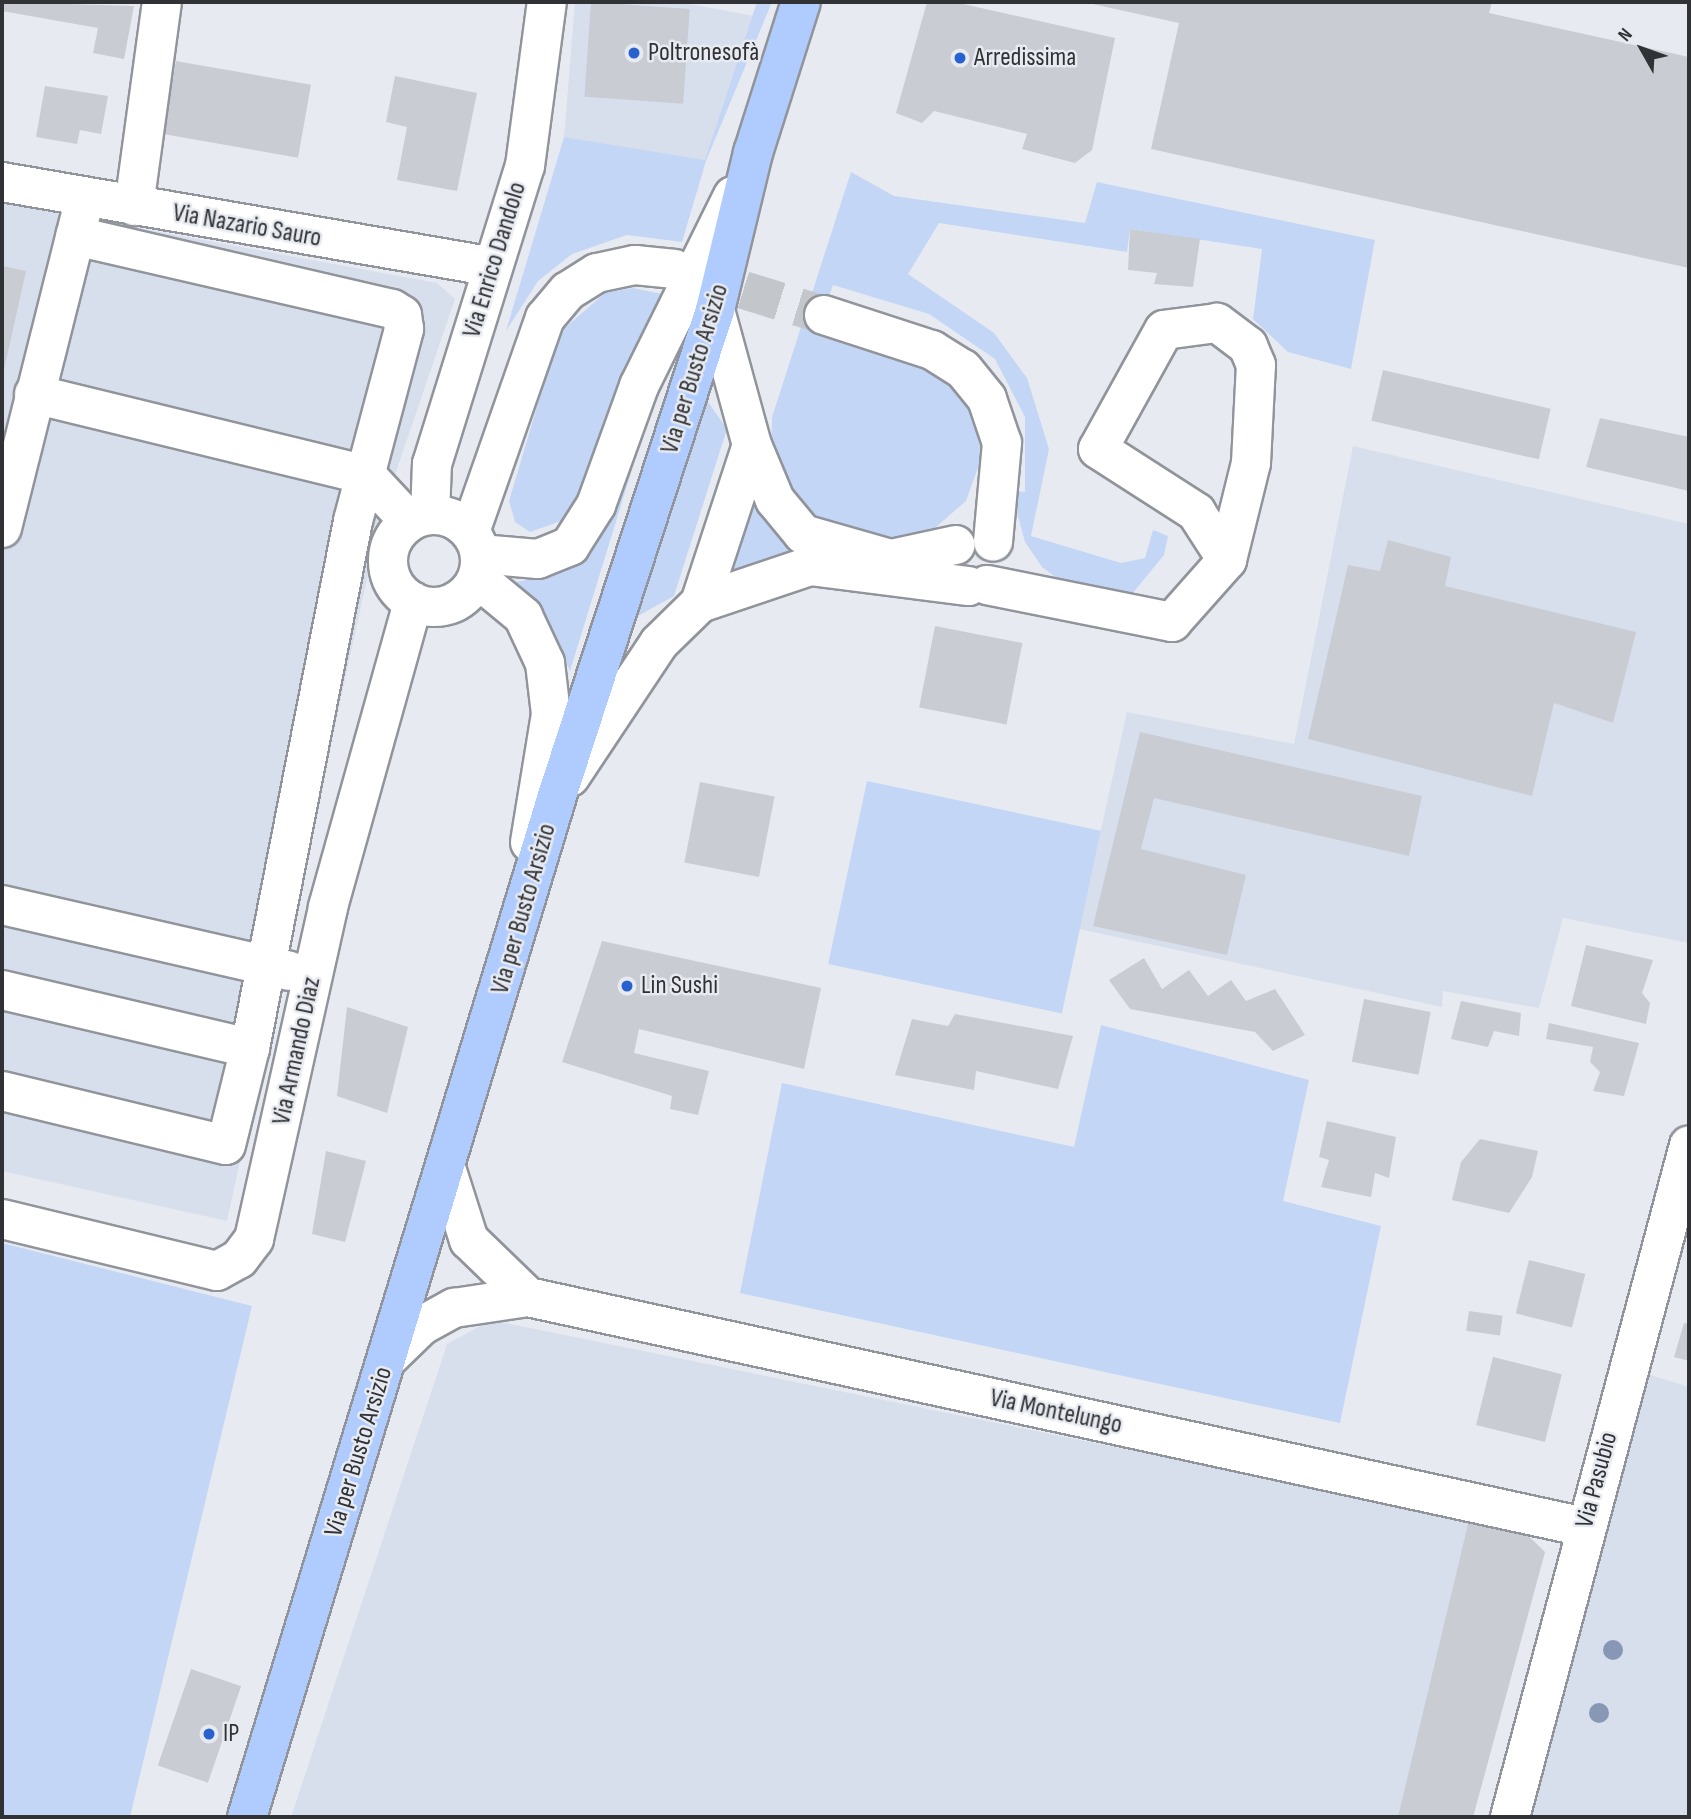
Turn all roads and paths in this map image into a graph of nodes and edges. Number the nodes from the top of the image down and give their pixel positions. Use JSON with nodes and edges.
{"nodes":[{"id":1,"x":162,"y":2,"type":"edge"},
{"id":2,"x":547,"y":2,"type":"edge"},
{"id":3,"x":801,"y":2,"type":"edge"},
{"id":4,"x":753,"y":153,"type":"junction"},
{"id":5,"x":2,"y":182,"type":"edge"},
{"id":6,"x":86,"y":197,"type":"junction"},
{"id":7,"x":134,"y":206,"type":"junction"},
{"id":8,"x":75,"y":236,"type":"junction"},
{"id":9,"x":492,"y":267,"type":"junction"},
{"id":10,"x":675,"y":269,"type":"tunnel mouth"},
{"id":11,"x":715,"y":310,"type":"junction"},
{"id":12,"x":824,"y":315,"type":"tunnel mouth"},
{"id":13,"x":34,"y":394,"type":"junction"},
{"id":14,"x":752,"y":445,"type":"junction"},
{"id":15,"x":366,"y":475,"type":"junction"},
{"id":16,"x":420,"y":519,"type":"junction"},
{"id":17,"x":2,"y":528,"type":"edge"},
{"id":18,"x":476,"y":555,"type":"junction"},
{"id":19,"x":980,"y":559,"type":"junction"},
{"id":20,"x":1227,"y":560,"type":"junction"},
{"id":21,"x":413,"y":602,"type":"junction"},
{"id":22,"x":700,"y":603,"type":"junction"},
{"id":23,"x":558,"y":796,"type":"junction"},
{"id":24,"x":2,"y":905,"type":"edge"},
{"id":25,"x":513,"y":949,"type":"junction"},
{"id":26,"x":264,"y":965,"type":"junction"},
{"id":27,"x":313,"y":976,"type":"junction"},
{"id":28,"x":2,"y":990,"type":"edge"},
{"id":29,"x":250,"y":1048,"type":"junction"},
{"id":30,"x":2,"y":1091,"type":"edge"},
{"id":31,"x":1689,"y":1145,"type":"edge"},
{"id":32,"x":446,"y":1168,"type":"junction"},
{"id":33,"x":2,"y":1219,"type":"edge"},
{"id":34,"x":528,"y":1297,"type":"junction"},
{"id":35,"x":388,"y":1358,"type":"junction"},
{"id":36,"x":1585,"y":1527,"type":"junction"},
{"id":37,"x":247,"y":1817,"type":"edge"},
{"id":38,"x":1510,"y":1817,"type":"edge"}],
"edges":[{"from":1,"to":7,"type":"street"},
{"from":2,"to":9,"type":"street","name":"Via Enrico Dandolo"},
{"from":3,"to":4,"type":"main road","name":"Via per Busto Arsizio"},
{"from":4,"to":11,"type":"main road","name":"Via per Busto Arsizio"},
{"from":4,"to":18,"type":"street"},
{"from":5,"to":6,"type":"street","name":"Via Nazario Sauro"},
{"from":6,"to":7,"type":"street","name":"Via Nazario Sauro"},
{"from":6,"to":8,"type":"street"},
{"from":7,"to":9,"type":"street","name":"Via Nazario Sauro"},
{"from":8,"to":13,"type":"street"},
{"from":8,"to":15,"type":"street"},
{"from":9,"to":16,"type":"street","name":"Via Enrico Dandolo"},
{"from":10,"to":18,"type":"street"},
{"from":11,"to":14,"type":"street"},
{"from":11,"to":23,"type":"main road","name":"Via per Busto Arsizio"},
{"from":12,"to":19,"type":"street"},
{"from":13,"to":15,"type":"street"},
{"from":13,"to":17,"type":"street"},
{"from":14,"to":19,"type":"street"},
{"from":14,"to":22,"type":"street"},
{"from":15,"to":16,"type":"street"},
{"from":15,"to":26,"type":"street"},
{"from":16,"to":18,"type":"street"},
{"from":16,"to":21,"type":"street","name":"Via Enrico Dandolo"},
{"from":18,"to":21,"type":"street"},
{"from":18,"to":25,"type":"street"},
{"from":19,"to":20,"type":"street"},
{"from":19,"to":22,"type":"street"},
{"from":20,"to":20,"type":"street"},
{"from":21,"to":27,"type":"street","name":"Via Armando Diaz"},
{"from":22,"to":23,"type":"street"},
{"from":23,"to":25,"type":"main road","name":"Via per Busto Arsizio"},
{"from":24,"to":26,"type":"street"},
{"from":25,"to":32,"type":"main road","name":"Via per Busto Arsizio"},
{"from":26,"to":27,"type":"street"},
{"from":26,"to":29,"type":"street"},
{"from":27,"to":33,"type":"street","name":"Via Armando Diaz"},
{"from":28,"to":29,"type":"street"},
{"from":29,"to":30,"type":"street"},
{"from":31,"to":36,"type":"street","name":"Via Pasubio"},
{"from":32,"to":34,"type":"street"},
{"from":32,"to":35,"type":"main road","name":"Via per Busto Arsizio"},
{"from":34,"to":35,"type":"street","name":"Via Montelungo"},
{"from":34,"to":36,"type":"street","name":"Via Montelungo"},
{"from":35,"to":37,"type":"main road","name":"Via per Busto Arsizio"},
{"from":36,"to":38,"type":"street","name":"Via Pasubio"}]}
